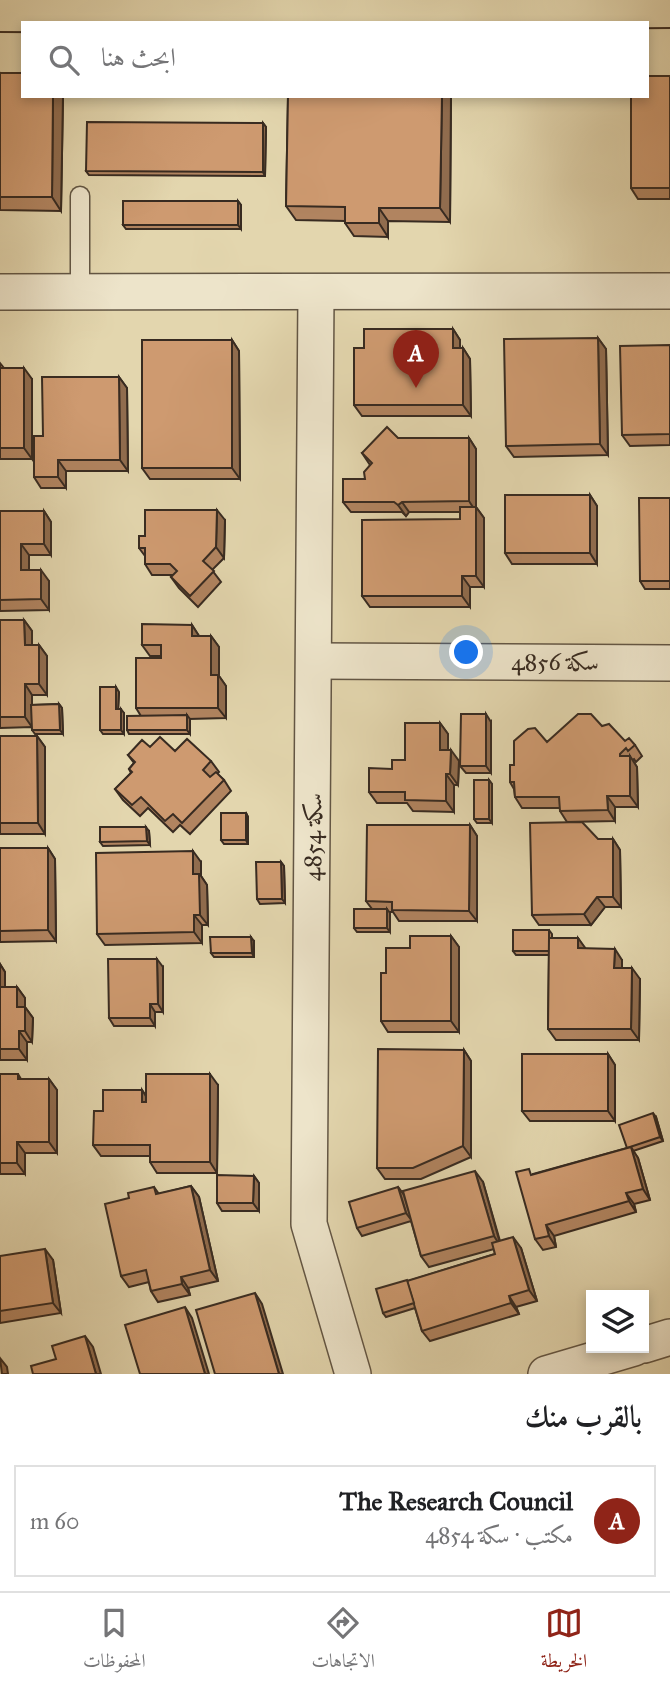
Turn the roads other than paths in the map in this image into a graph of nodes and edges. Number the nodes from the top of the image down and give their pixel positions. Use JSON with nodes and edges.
{"nodes":[{"id":1,"x":670,"y":8,"type":"edge"},
{"id":2,"x":0,"y":12,"type":"edge"},
{"id":3,"x":163,"y":13,"type":"junction"},
{"id":4,"x":100,"y":21,"type":"edge"},
{"id":5,"x":21,"y":30,"type":"edge"},
{"id":6,"x":0,"y":34,"type":"edge"},
{"id":7,"x":80,"y":196,"type":"dead end"},
{"id":8,"x":670,"y":291,"type":"edge"},
{"id":9,"x":0,"y":292,"type":"edge"},
{"id":10,"x":80,"y":293,"type":"junction"},
{"id":11,"x":316,"y":293,"type":"junction"},
{"id":12,"x":315,"y":661,"type":"junction"},
{"id":13,"x":670,"y":663,"type":"edge"},
{"id":14,"x":670,"y":1337,"type":"edge"},
{"id":15,"x":649,"y":1343,"type":"edge"},
{"id":16,"x":617,"y":1353,"type":"edge"},
{"id":17,"x":353,"y":1374,"type":"edge"},
{"id":18,"x":546,"y":1374,"type":"edge"}],
"edges":[{"from":1,"to":3,"type":"main road"},
{"from":2,"to":3,"type":"main road"},
{"from":3,"to":4,"type":"main road"},
{"from":5,"to":6,"type":"main road"},
{"from":7,"to":10,"type":"lane"},
{"from":8,"to":11,"type":"street"},
{"from":9,"to":10,"type":"street"},
{"from":10,"to":11,"type":"street"},
{"from":11,"to":12,"type":"street","name":"سكة 4854"},
{"from":12,"to":13,"type":"street","name":"سكة 4856"},
{"from":12,"to":17,"type":"street","name":"سكة 4854"},
{"from":14,"to":15,"type":"street"},
{"from":16,"to":18,"type":"street"}]}
